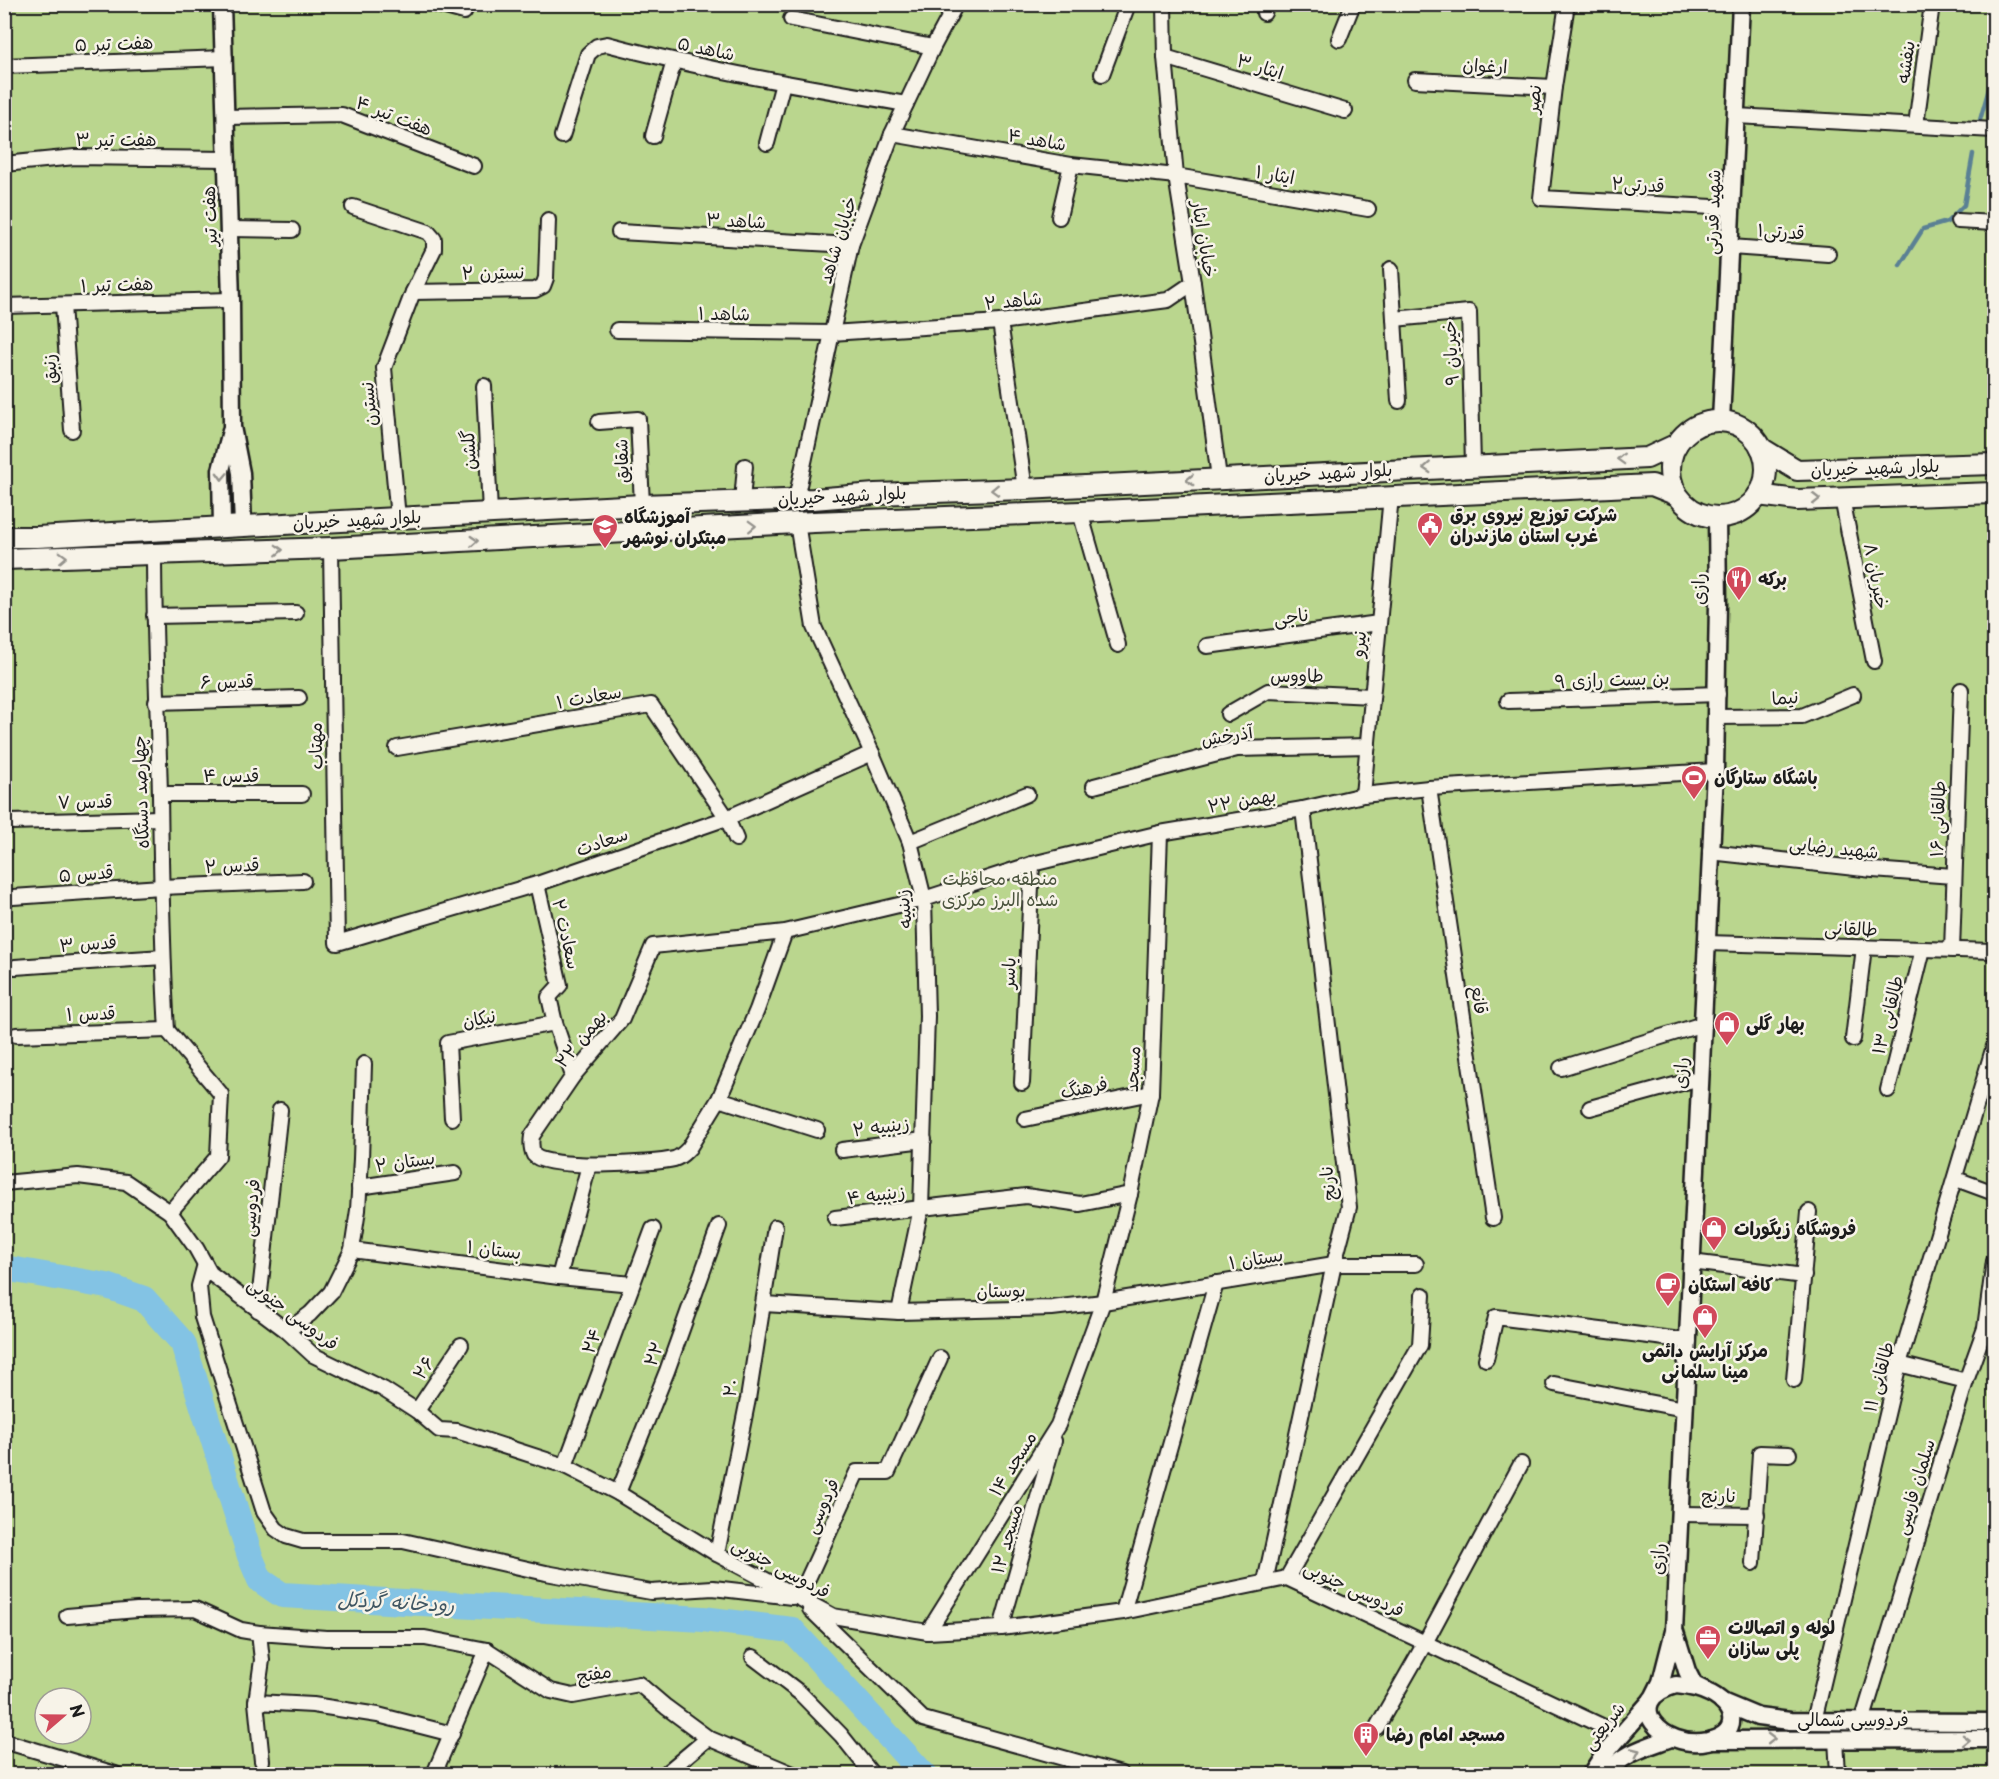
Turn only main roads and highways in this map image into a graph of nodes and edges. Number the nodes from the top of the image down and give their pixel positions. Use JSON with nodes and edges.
{"nodes":[{"id":1,"x":1677,"y":444,"type":"junction"},
{"id":2,"x":1761,"y":448,"type":"junction"},
{"id":3,"x":1995,"y":464,"type":"edge"},
{"id":4,"x":1995,"y":493,"type":"edge"},
{"id":5,"x":1677,"y":495,"type":"junction"},
{"id":6,"x":1758,"y":495,"type":"junction"},
{"id":7,"x":796,"y":499,"type":"junction"},
{"id":8,"x":797,"y":523,"type":"junction"},
{"id":9,"x":222,"y":527,"type":"junction"},
{"id":10,"x":243,"y":527,"type":"junction"},
{"id":11,"x":4,"y":537,"type":"edge"},
{"id":12,"x":245,"y":551,"type":"junction"},
{"id":13,"x":223,"y":552,"type":"junction"},
{"id":14,"x":4,"y":559,"type":"edge"}],
"edges":[{"from":1,"to":2,"type":"main road"},
{"from":1,"to":5,"type":"main road"},
{"from":1,"to":7,"type":"main road","name":"بلوار شهید خیریان","one_way":true},
{"from":2,"to":3,"type":"main road","name":"بلوار شهید خیریان"},
{"from":2,"to":6,"type":"main road"},
{"from":6,"to":4,"type":"main road","name":"بلوار شهید خیریان","one_way":true},
{"from":5,"to":6,"type":"main road"},
{"from":5,"to":8,"type":"main road","name":"بلوار شهید خیریان"},
{"from":7,"to":8,"type":"main road"},
{"from":7,"to":10,"type":"main road","name":"بلوار شهید خیریان"},
{"from":12,"to":8,"type":"main road","name":"بلوار شهید خیریان","one_way":true},
{"from":9,"to":10,"type":"main road","name":"بلوار شهید خیریان"},
{"from":9,"to":11,"type":"main road","name":"بلوار شهید خیریان"},
{"from":9,"to":13,"type":"main road"},
{"from":10,"to":12,"type":"main road"},
{"from":12,"to":13,"type":"main road","name":"بلوار شهید خیریان"},
{"from":14,"to":13,"type":"main road","name":"بلوار شهید خیریان","one_way":true}]}
